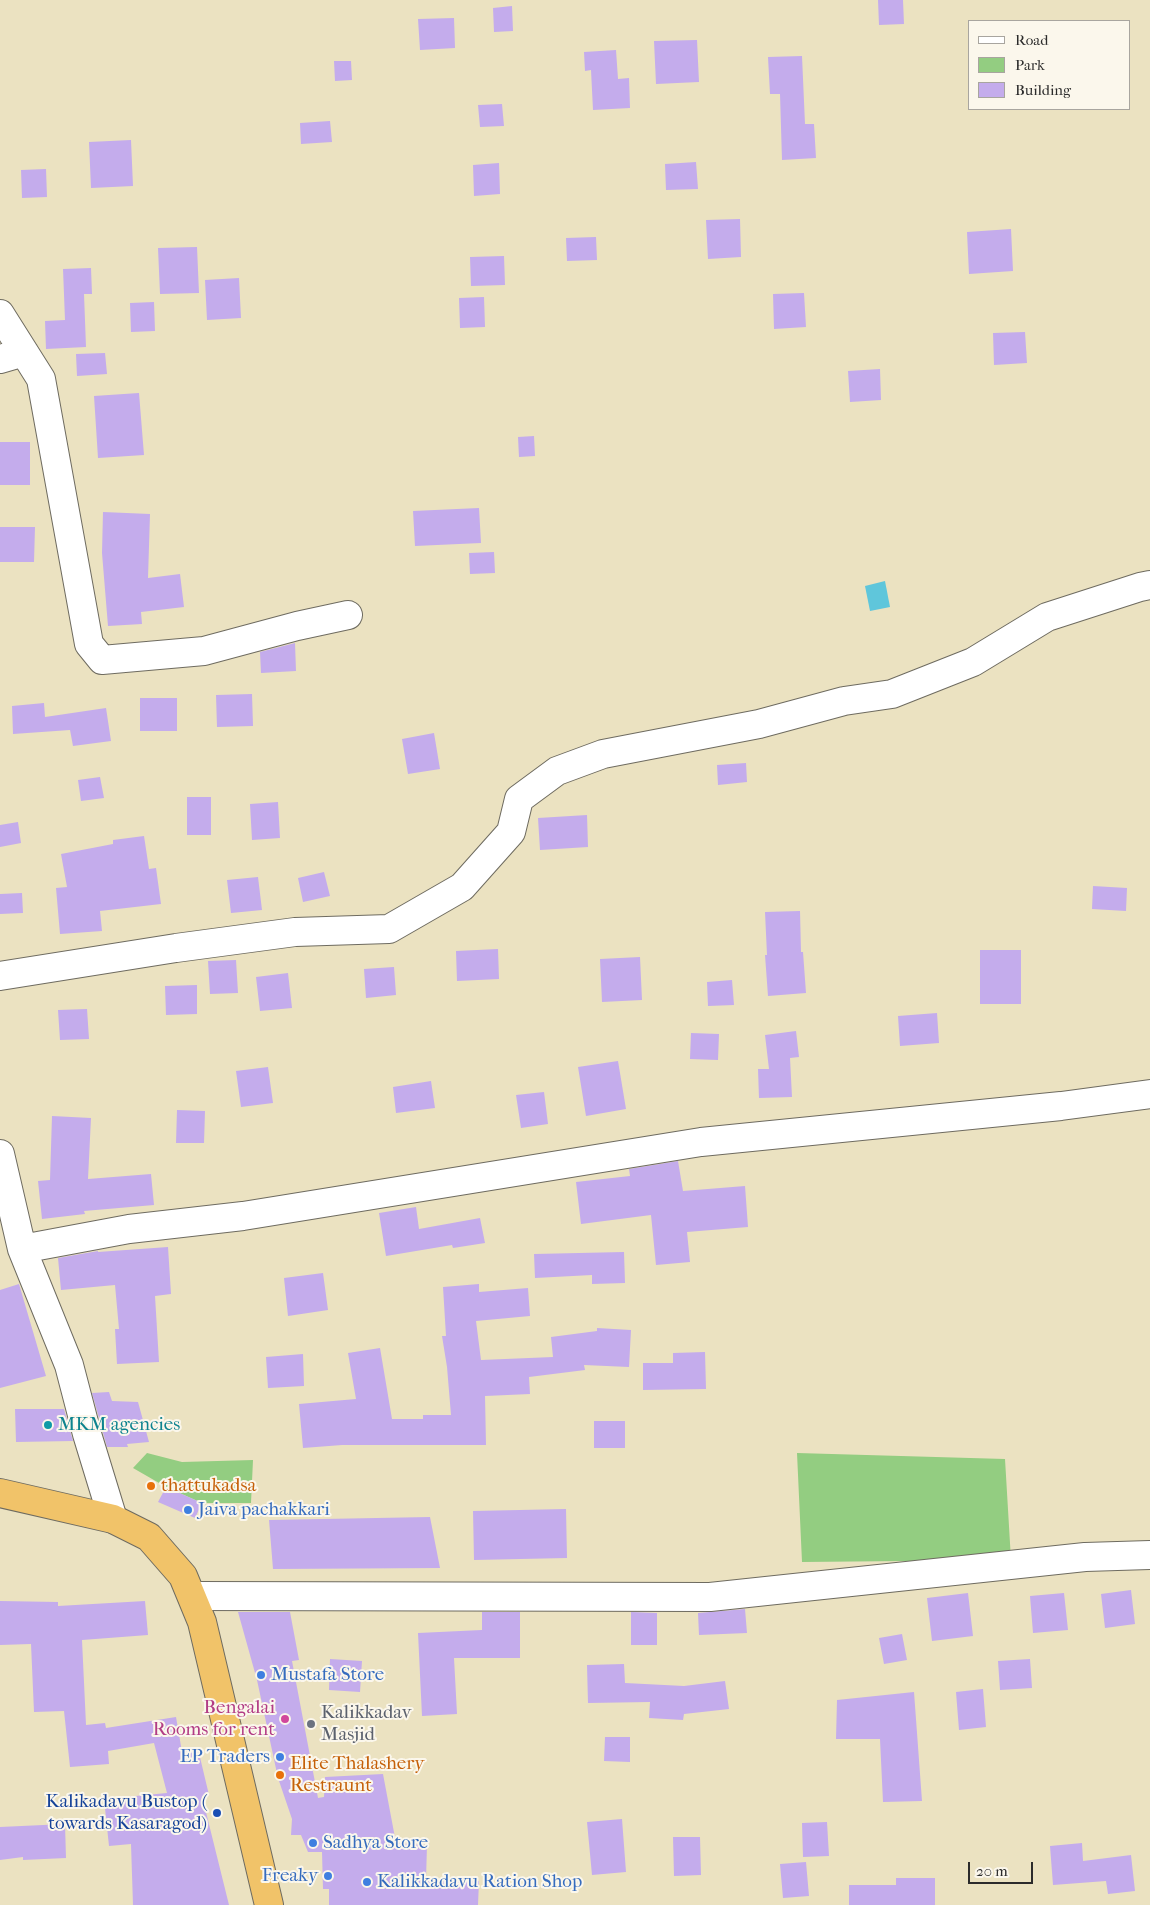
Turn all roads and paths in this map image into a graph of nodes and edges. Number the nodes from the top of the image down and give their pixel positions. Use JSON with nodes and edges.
{"nodes":[{"id":1,"x":0,"y":314,"type":"edge"},
{"id":2,"x":12,"y":355,"type":"edge"},
{"id":3,"x":1150,"y":585,"type":"edge"},
{"id":4,"x":348,"y":615,"type":"dead end"},
{"id":5,"x":0,"y":976,"type":"edge"},
{"id":6,"x":1150,"y":1094,"type":"edge"},
{"id":7,"x":0,"y":1154,"type":"edge"},
{"id":8,"x":22,"y":1249,"type":"junction"},
{"id":9,"x":0,"y":1493,"type":"edge"},
{"id":10,"x":113,"y":1519,"type":"junction"},
{"id":11,"x":1150,"y":1556,"type":"edge"},
{"id":12,"x":192,"y":1596,"type":"junction"},
{"id":13,"x":269,"y":1905,"type":"edge"}],
"edges":[{"from":1,"to":2,"type":"street"},
{"from":2,"to":4,"type":"street"},
{"from":3,"to":5,"type":"street"},
{"from":6,"to":8,"type":"street"},
{"from":7,"to":8,"type":"street"},
{"from":8,"to":10,"type":"street"},
{"from":9,"to":10,"type":"highway"},
{"from":10,"to":12,"type":"highway"},
{"from":11,"to":12,"type":"street"},
{"from":12,"to":13,"type":"highway"}]}
